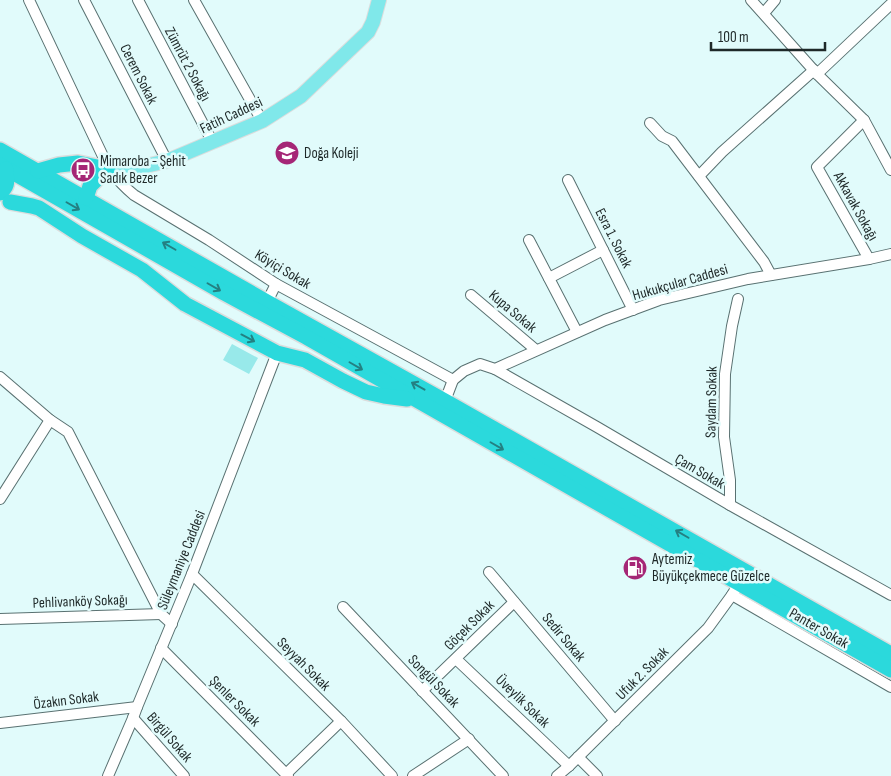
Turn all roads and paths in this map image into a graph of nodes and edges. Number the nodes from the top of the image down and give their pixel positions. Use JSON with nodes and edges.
{"nodes":[{"id":1,"x":29,"y":0,"type":"edge"},
{"id":2,"x":84,"y":0,"type":"edge"},
{"id":3,"x":138,"y":0,"type":"edge"},
{"id":4,"x":194,"y":0,"type":"edge"},
{"id":5,"x":379,"y":0,"type":"edge"},
{"id":6,"x":751,"y":0,"type":"edge"},
{"id":7,"x":775,"y":0,"type":"edge"},
{"id":8,"x":891,"y":4,"type":"edge"},
{"id":9,"x":764,"y":13,"type":"junction"},
{"id":10,"x":816,"y":72,"type":"junction"},
{"id":11,"x":864,"y":120,"type":"junction"},
{"id":12,"x":262,"y":122,"type":"junction"},
{"id":13,"x":650,"y":123,"type":"dead end"},
{"id":14,"x":213,"y":143,"type":"junction"},
{"id":15,"x":0,"y":150,"type":"edge"},
{"id":16,"x":167,"y":161,"type":"junction"},
{"id":17,"x":3,"y":167,"type":"edge"},
{"id":18,"x":108,"y":169,"type":"junction"},
{"id":19,"x":891,"y":170,"type":"edge"},
{"id":20,"x":38,"y":172,"type":"junction"},
{"id":21,"x":699,"y":176,"type":"junction"},
{"id":22,"x":568,"y":180,"type":"dead end"},
{"id":23,"x":54,"y":196,"type":"junction"},
{"id":24,"x":86,"y":198,"type":"junction"},
{"id":25,"x":3,"y":199,"type":"edge"},
{"id":26,"x":529,"y":240,"type":"dead end"},
{"id":27,"x":603,"y":250,"type":"junction"},
{"id":28,"x":891,"y":254,"type":"edge"},
{"id":29,"x":869,"y":260,"type":"junction"},
{"id":30,"x":771,"y":275,"type":"junction"},
{"id":31,"x":549,"y":278,"type":"junction"},
{"id":32,"x":276,"y":284,"type":"junction"},
{"id":33,"x":471,"y":295,"type":"dead end"},
{"id":34,"x":738,"y":299,"type":"dead end"},
{"id":35,"x":267,"y":302,"type":"junction"},
{"id":36,"x":633,"y":310,"type":"junction"},
{"id":37,"x":577,"y":332,"type":"junction"},
{"id":38,"x":536,"y":350,"type":"junction"},
{"id":39,"x":277,"y":353,"type":"junction"},
{"id":40,"x":495,"y":369,"type":"junction"},
{"id":41,"x":0,"y":377,"type":"edge"},
{"id":42,"x":453,"y":380,"type":"junction"},
{"id":43,"x":445,"y":400,"type":"junction"},
{"id":44,"x":419,"y":401,"type":"junction"},
{"id":45,"x":50,"y":420,"type":"junction"},
{"id":46,"x":0,"y":500,"type":"edge"},
{"id":47,"x":730,"y":505,"type":"junction"},
{"id":48,"x":489,"y":572,"type":"dead end"},
{"id":49,"x":192,"y":574,"type":"junction"},
{"id":50,"x":736,"y":589,"type":"junction"},
{"id":51,"x":891,"y":595,"type":"edge"},
{"id":52,"x":514,"y":602,"type":"junction"},
{"id":53,"x":343,"y":607,"type":"dead end"},
{"id":54,"x":161,"y":614,"type":"junction"},
{"id":55,"x":0,"y":619,"type":"edge"},
{"id":56,"x":172,"y":624,"type":"junction"},
{"id":57,"x":161,"y":648,"type":"junction"},
{"id":58,"x":891,"y":654,"type":"edge"},
{"id":59,"x":456,"y":659,"type":"junction"},
{"id":60,"x":891,"y":670,"type":"edge"},
{"id":61,"x":891,"y":687,"type":"edge"},
{"id":62,"x":422,"y":691,"type":"junction"},
{"id":63,"x":136,"y":707,"type":"junction"},
{"id":64,"x":133,"y":718,"type":"junction"},
{"id":65,"x":341,"y":721,"type":"junction"},
{"id":66,"x":615,"y":721,"type":"junction"},
{"id":67,"x":0,"y":723,"type":"edge"},
{"id":68,"x":469,"y":739,"type":"junction"},
{"id":69,"x":578,"y":757,"type":"junction"},
{"id":70,"x":569,"y":766,"type":"junction"},
{"id":71,"x":287,"y":775,"type":"edge"},
{"id":72,"x":108,"y":776,"type":"edge"},
{"id":73,"x":184,"y":776,"type":"edge"},
{"id":74,"x":392,"y":776,"type":"edge"},
{"id":75,"x":414,"y":776,"type":"edge"},
{"id":76,"x":503,"y":776,"type":"edge"},
{"id":77,"x":557,"y":776,"type":"edge"},
{"id":78,"x":597,"y":776,"type":"edge"}],
"edges":[{"from":1,"to":18,"type":"street","name":"Köyiçi Sokak"},
{"from":2,"to":16,"type":"street","name":"Cerem Sokak"},
{"from":3,"to":14,"type":"street","name":"Zümrüt 2 Sokağı"},
{"from":4,"to":12,"type":"street"},
{"from":5,"to":12,"type":"main road","name":"Fatih Caddesi"},
{"from":6,"to":9,"type":"street"},
{"from":7,"to":9,"type":"street"},
{"from":8,"to":10,"type":"street"},
{"from":9,"to":10,"type":"street"},
{"from":10,"to":11,"type":"street"},
{"from":10,"to":21,"type":"street"},
{"from":11,"to":19,"type":"street"},
{"from":11,"to":29,"type":"street","name":"Akkavak Sokağı"},
{"from":12,"to":14,"type":"main road","name":"Fatih Caddesi"},
{"from":13,"to":21,"type":"street"},
{"from":14,"to":16,"type":"main road","name":"Fatih Caddesi"},
{"from":15,"to":20,"type":"highway"},
{"from":16,"to":18,"type":"main road","name":"Fatih Caddesi"},
{"from":17,"to":23,"type":"highway"},
{"from":17,"to":25,"type":"highway"},
{"from":18,"to":20,"type":"highway"},
{"from":18,"to":24,"type":"highway"},
{"from":18,"to":32,"type":"street","name":"Köyiçi Sokak"},
{"from":20,"to":24,"type":"highway"},
{"from":21,"to":30,"type":"street"},
{"from":22,"to":27,"type":"street","name":"Esra 1. Sokak"},
{"from":23,"to":25,"type":"highway"},
{"from":23,"to":44,"type":"highway","one_way":true},
{"from":35,"to":24,"type":"highway","one_way":true},
{"from":25,"to":39,"type":"highway","one_way":true},
{"from":26,"to":31,"type":"street"},
{"from":27,"to":31,"type":"street"},
{"from":27,"to":36,"type":"street","name":"Esra 1. Sokak"},
{"from":28,"to":29,"type":"street","name":"Hukukçular Caddesi"},
{"from":29,"to":30,"type":"street","name":"Hukukçular Caddesi"},
{"from":30,"to":36,"type":"street","name":"Hukukçular Caddesi"},
{"from":31,"to":37,"type":"street"},
{"from":32,"to":35,"type":"street"},
{"from":32,"to":42,"type":"street","name":"Köyiçi Sokak"},
{"from":33,"to":38,"type":"street","name":"Kupa Sokak"},
{"from":34,"to":47,"type":"street","name":"Saydam Sokak"},
{"from":43,"to":35,"type":"highway","one_way":true},
{"from":36,"to":37,"type":"street","name":"Hukukçular Caddesi"},
{"from":37,"to":38,"type":"street","name":"Hukukçular Caddesi"},
{"from":38,"to":40,"type":"street","name":"Hukukçular Caddesi"},
{"from":39,"to":44,"type":"highway"},
{"from":39,"to":49,"type":"street","name":"Süleymaniye Caddesi"},
{"from":40,"to":42,"type":"street","name":"Hukukçular Caddesi"},
{"from":40,"to":47,"type":"street","name":"Çam Sokak"},
{"from":41,"to":45,"type":"street"},
{"from":42,"to":43,"type":"street"},
{"from":58,"to":43,"type":"highway","one_way":true},
{"from":44,"to":50,"type":"highway","one_way":true},
{"from":45,"to":46,"type":"street"},
{"from":45,"to":54,"type":"street"},
{"from":47,"to":51,"type":"street","name":"Çam Sokak"},
{"from":48,"to":52,"type":"street","name":"Sedir Sokak"},
{"from":49,"to":56,"type":"street","name":"Süleymaniye Caddesi"},
{"from":49,"to":65,"type":"street","name":"Seyyah Sokak"},
{"from":50,"to":60,"type":"highway"},
{"from":50,"to":61,"type":"street","name":"Panter Sokak"},
{"from":50,"to":66,"type":"street","name":"Ufuk 2. Sokak"},
{"from":52,"to":59,"type":"street","name":"Göçek Sokak"},
{"from":52,"to":66,"type":"street","name":"Sedir Sokak"},
{"from":53,"to":62,"type":"street","name":"Songül Sokak"},
{"from":54,"to":55,"type":"street","name":"Pehlivanköy Sokağı"},
{"from":54,"to":56,"type":"street"},
{"from":56,"to":57,"type":"street","name":"Süleymaniye Caddesi"},
{"from":57,"to":63,"type":"street","name":"Süleymaniye Caddesi"},
{"from":57,"to":71,"type":"street","name":"Şenler Sokak"},
{"from":59,"to":62,"type":"street","name":"Göçek Sokak"},
{"from":59,"to":70,"type":"street","name":"Üveylik Sokak"},
{"from":62,"to":68,"type":"street","name":"Songül Sokak"},
{"from":63,"to":64,"type":"street","name":"Süleymaniye Caddesi"},
{"from":63,"to":67,"type":"street","name":"Özakın Sokak"},
{"from":64,"to":72,"type":"street","name":"Süleymaniye Caddesi"},
{"from":64,"to":73,"type":"street","name":"Birgül Sokak"},
{"from":65,"to":71,"type":"street"},
{"from":65,"to":74,"type":"street","name":"Seyyah Sokak"},
{"from":66,"to":69,"type":"street","name":"Ufuk 2. Sokak"},
{"from":68,"to":75,"type":"street"},
{"from":68,"to":76,"type":"street","name":"Songül Sokak"},
{"from":69,"to":70,"type":"street","name":"Ufuk 2. Sokak"},
{"from":69,"to":78,"type":"street"},
{"from":70,"to":77,"type":"street","name":"Ufuk 2. Sokak"}]}
